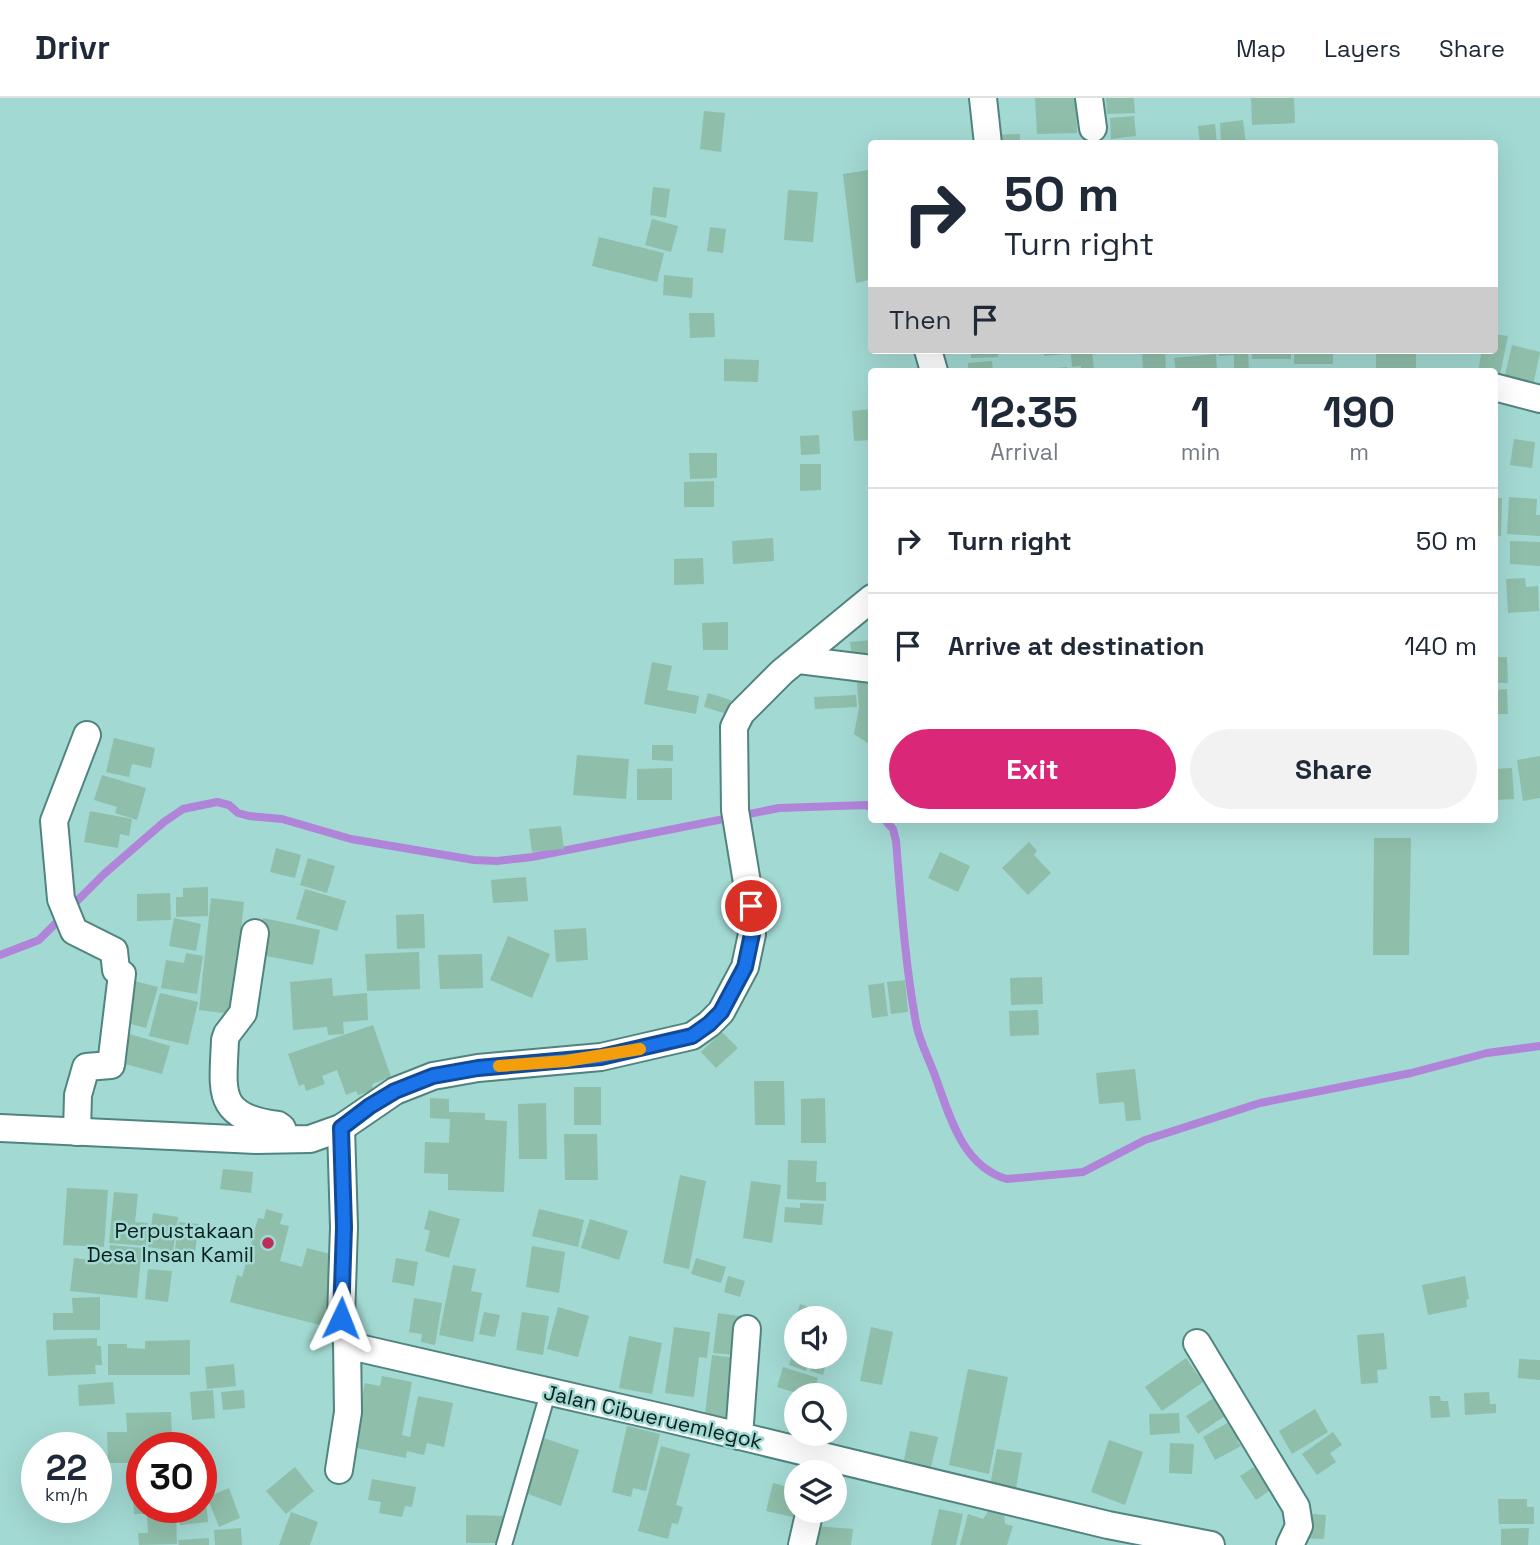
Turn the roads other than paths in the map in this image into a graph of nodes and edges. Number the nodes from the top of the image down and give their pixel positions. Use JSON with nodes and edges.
{"nodes":[{"id":1,"x":983,"y":98,"type":"edge"},
{"id":2,"x":1089,"y":98,"type":"edge"},
{"id":3,"x":1093,"y":128,"type":"dead end"},
{"id":4,"x":988,"y":140,"type":"edge"},
{"id":5,"x":1498,"y":388,"type":"edge"},
{"id":6,"x":1540,"y":398,"type":"edge"},
{"id":7,"x":868,"y":600,"type":"edge"},
{"id":8,"x":799,"y":660,"type":"junction"},
{"id":9,"x":868,"y":669,"type":"edge"},
{"id":10,"x":87,"y":735,"type":"dead end"},
{"id":11,"x":255,"y":933,"type":"dead end"},
{"id":12,"x":0,"y":1128,"type":"edge"},
{"id":13,"x":341,"y":1128,"type":"junction"},
{"id":14,"x":77,"y":1132,"type":"junction"},
{"id":15,"x":286,"y":1140,"type":"junction"},
{"id":16,"x":747,"y":1329,"type":"dead end"},
{"id":17,"x":347,"y":1342,"type":"junction"},
{"id":18,"x":1197,"y":1343,"type":"dead end"},
{"id":19,"x":548,"y":1393,"type":"junction"},
{"id":20,"x":739,"y":1436,"type":"junction"},
{"id":21,"x":808,"y":1460,"type":"edge"},
{"id":22,"x":339,"y":1470,"type":"dead end"},
{"id":23,"x":847,"y":1471,"type":"edge"},
{"id":24,"x":807,"y":1523,"type":"edge"},
{"id":25,"x":1105,"y":1535,"type":"edge"},
{"id":26,"x":504,"y":1545,"type":"edge"},
{"id":27,"x":802,"y":1545,"type":"edge"},
{"id":28,"x":1211,"y":1545,"type":"edge"},
{"id":29,"x":1290,"y":1545,"type":"edge"}],
"edges":[{"from":1,"to":4,"type":"street"},
{"from":2,"to":3,"type":"street"},
{"from":5,"to":6,"type":"street"},
{"from":7,"to":8,"type":"street"},
{"from":8,"to":9,"type":"street"},
{"from":8,"to":13,"type":"street"},
{"from":10,"to":14,"type":"street"},
{"from":11,"to":15,"type":"street"},
{"from":12,"to":14,"type":"street"},
{"from":13,"to":15,"type":"street"},
{"from":13,"to":17,"type":"street"},
{"from":14,"to":15,"type":"street"},
{"from":16,"to":20,"type":"street"},
{"from":17,"to":19,"type":"street","name":"Jalan Cibueruemlegok"},
{"from":17,"to":22,"type":"street"},
{"from":18,"to":29,"type":"street"},
{"from":19,"to":20,"type":"street","name":"Jalan Cibueruemlegok"},
{"from":19,"to":26,"type":"lane"},
{"from":20,"to":21,"type":"street","name":"Jalan Cibueruemlegok"},
{"from":23,"to":25,"type":"street","name":"Jalan Cibueruemlegok"},
{"from":24,"to":27,"type":"street"},
{"from":25,"to":28,"type":"street","name":"Jalan Cibueruemlegok"}]}
